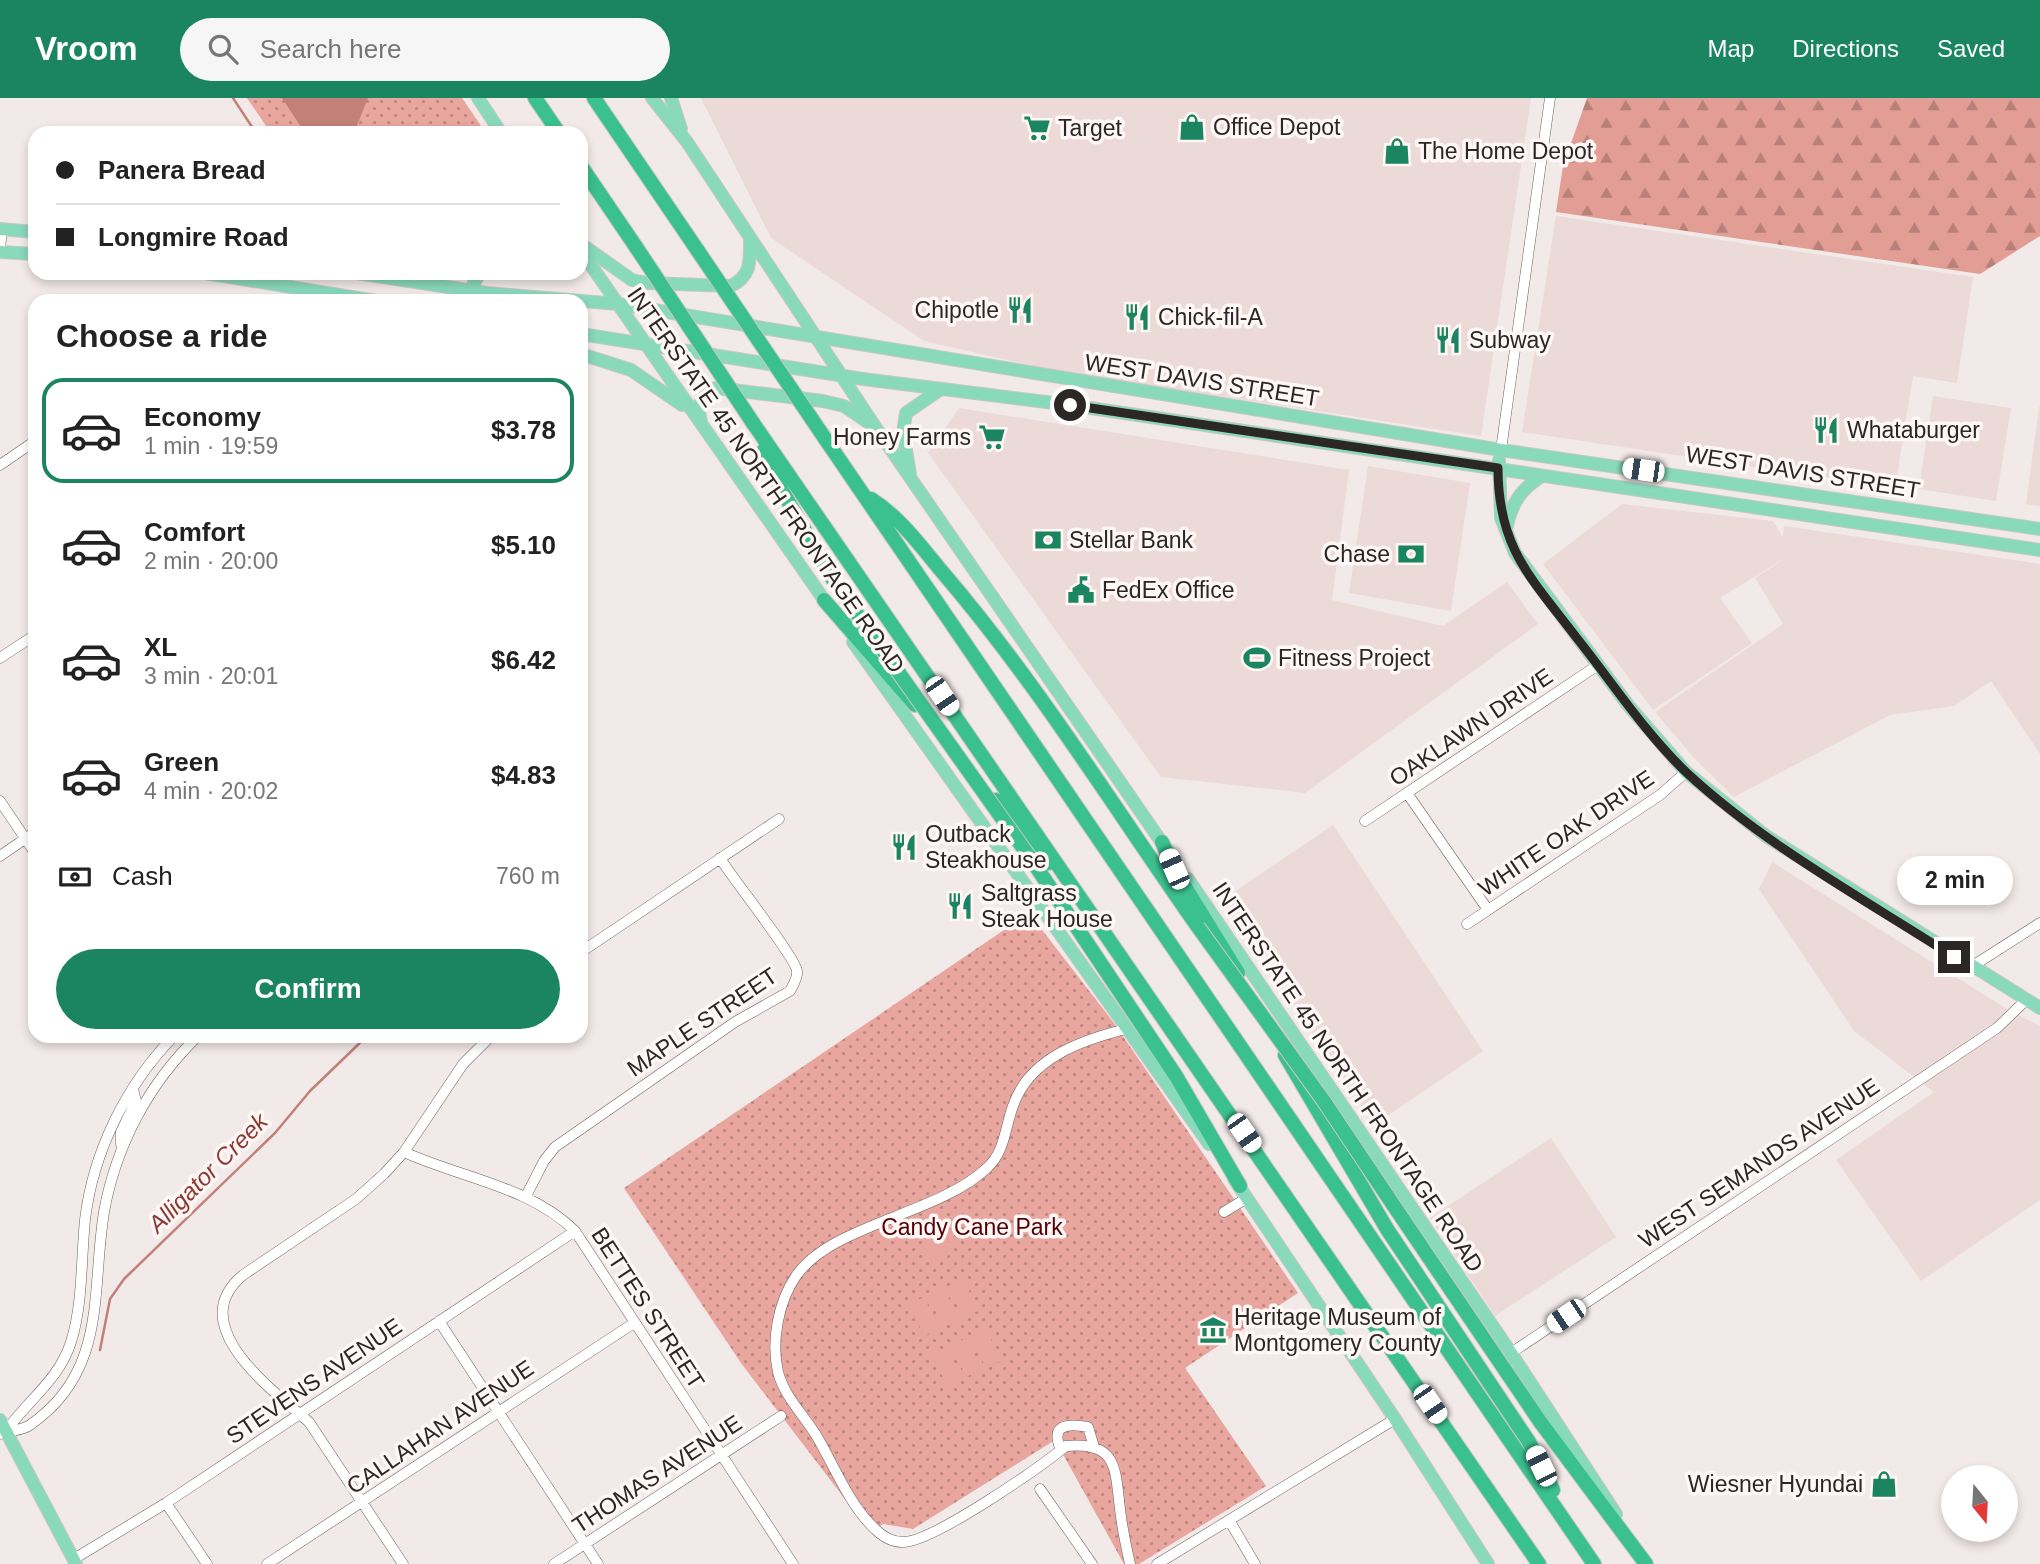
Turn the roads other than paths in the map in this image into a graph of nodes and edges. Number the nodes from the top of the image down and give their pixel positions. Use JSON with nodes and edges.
{"nodes":[{"id":1,"x":478,"y":98,"type":"edge"},
{"id":2,"x":536,"y":98,"type":"edge"},
{"id":3,"x":594,"y":98,"type":"edge"},
{"id":4,"x":652,"y":98,"type":"edge"},
{"id":5,"x":671,"y":98,"type":"edge"},
{"id":6,"x":1550,"y":98,"type":"edge"},
{"id":7,"x":496,"y":126,"type":"edge"},
{"id":8,"x":554,"y":126,"type":"edge"},
{"id":9,"x":687,"y":142,"type":"junction"},
{"id":10,"x":588,"y":176,"type":"edge"},
{"id":11,"x":1,"y":229,"type":"edge"},
{"id":12,"x":28,"y":231,"type":"edge"},
{"id":13,"x":750,"y":240,"type":"junction"},
{"id":14,"x":588,"y":249,"type":"edge"},
{"id":15,"x":0,"y":250,"type":"edge"},
{"id":16,"x":28,"y":253,"type":"edge"},
{"id":17,"x":588,"y":261,"type":"edge"},
{"id":18,"x":259,"y":280,"type":"edge"},
{"id":19,"x":389,"y":280,"type":"edge"},
{"id":20,"x":337,"y":294,"type":"edge"},
{"id":21,"x":454,"y":294,"type":"edge"},
{"id":22,"x":588,"y":303,"type":"edge"},
{"id":23,"x":618,"y":304,"type":"junction"},
{"id":24,"x":588,"y":335,"type":"edge"},
{"id":25,"x":814,"y":336,"type":"junction"},
{"id":26,"x":646,"y":345,"type":"junction"},
{"id":27,"x":588,"y":356,"type":"edge"},
{"id":28,"x":841,"y":376,"type":"junction"},
{"id":29,"x":938,"y":391,"type":"junction"},
{"id":30,"x":693,"y":414,"type":"junction"},
{"id":31,"x":753,"y":423,"type":"junction"},
{"id":32,"x":702,"y":427,"type":"junction"},
{"id":33,"x":876,"y":428,"type":"junction"},
{"id":34,"x":28,"y":446,"type":"edge"},
{"id":35,"x":1501,"y":450,"type":"junction"},
{"id":36,"x":0,"y":465,"type":"edge"},
{"id":37,"x":1498,"y":468,"type":"junction"},
{"id":38,"x":1542,"y":476,"type":"junction"},
{"id":39,"x":910,"y":478,"type":"junction"},
{"id":40,"x":865,"y":496,"type":"junction"},
{"id":41,"x":2010,"y":525,"type":"junction"},
{"id":42,"x":1892,"y":528,"type":"junction"},
{"id":43,"x":2040,"y":529,"type":"edge"},
{"id":44,"x":1506,"y":534,"type":"junction"},
{"id":45,"x":2040,"y":550,"type":"edge"},
{"id":46,"x":824,"y":600,"type":"junction"},
{"id":47,"x":28,"y":640,"type":"edge"},
{"id":48,"x":0,"y":658,"type":"edge"},
{"id":49,"x":1598,"y":665,"type":"junction"},
{"id":50,"x":1686,"y":772,"type":"junction"},
{"id":51,"x":1407,"y":793,"type":"junction"},
{"id":52,"x":0,"y":801,"type":"edge"},
{"id":53,"x":779,"y":819,"type":"dead end"},
{"id":54,"x":1366,"y":821,"type":"dead end"},
{"id":55,"x":26,"y":839,"type":"junction"},
{"id":56,"x":28,"y":842,"type":"edge"},
{"id":57,"x":1162,"y":842,"type":"junction"},
{"id":58,"x":0,"y":856,"type":"edge"},
{"id":59,"x":720,"y":858,"type":"junction"},
{"id":60,"x":1488,"y":910,"type":"junction"},
{"id":61,"x":2040,"y":923,"type":"edge"},
{"id":62,"x":1467,"y":924,"type":"dead end"},
{"id":63,"x":588,"y":947,"type":"edge"},
{"id":64,"x":1971,"y":967,"type":"junction"},
{"id":65,"x":1139,"y":981,"type":"junction"},
{"id":66,"x":2025,"y":1001,"type":"junction"},
{"id":67,"x":2040,"y":1008,"type":"edge"},
{"id":68,"x":1126,"y":1029,"type":"junction"},
{"id":69,"x":168,"y":1043,"type":"edge"},
{"id":70,"x":192,"y":1043,"type":"edge"},
{"id":71,"x":484,"y":1043,"type":"edge"},
{"id":72,"x":151,"y":1062,"type":"junction"},
{"id":73,"x":165,"y":1073,"type":"junction"},
{"id":74,"x":133,"y":1089,"type":"junction"},
{"id":75,"x":121,"y":1148,"type":"junction"},
{"id":76,"x":404,"y":1152,"type":"junction"},
{"id":77,"x":1243,"y":1192,"type":"junction"},
{"id":78,"x":526,"y":1196,"type":"junction"},
{"id":79,"x":1224,"y":1212,"type":"dead end"},
{"id":80,"x":85,"y":1226,"type":"junction"},
{"id":81,"x":103,"y":1227,"type":"junction"},
{"id":82,"x":575,"y":1231,"type":"junction"},
{"id":83,"x":439,"y":1321,"type":"junction"},
{"id":84,"x":634,"y":1323,"type":"junction"},
{"id":85,"x":1511,"y":1353,"type":"junction"},
{"id":86,"x":498,"y":1412,"type":"junction"},
{"id":87,"x":299,"y":1413,"type":"junction"},
{"id":88,"x":781,"y":1416,"type":"dead end"},
{"id":89,"x":1395,"y":1419,"type":"junction"},
{"id":90,"x":2,"y":1429,"type":"edge"},
{"id":91,"x":1094,"y":1447,"type":"junction"},
{"id":92,"x":1061,"y":1450,"type":"junction"},
{"id":93,"x":721,"y":1455,"type":"junction"},
{"id":94,"x":1040,"y":1489,"type":"dead end"},
{"id":95,"x":362,"y":1502,"type":"junction"},
{"id":96,"x":166,"y":1503,"type":"junction"},
{"id":97,"x":1229,"y":1520,"type":"junction"},
{"id":98,"x":1577,"y":1538,"type":"junction"},
{"id":99,"x":585,"y":1544,"type":"junction"},
{"id":100,"x":75,"y":1562,"type":"edge"},
{"id":101,"x":207,"y":1564,"type":"edge"},
{"id":102,"x":267,"y":1564,"type":"edge"},
{"id":103,"x":403,"y":1564,"type":"edge"},
{"id":104,"x":554,"y":1564,"type":"edge"},
{"id":105,"x":598,"y":1564,"type":"edge"},
{"id":106,"x":793,"y":1564,"type":"edge"},
{"id":107,"x":1091,"y":1564,"type":"edge"},
{"id":108,"x":1130,"y":1564,"type":"edge"},
{"id":109,"x":1157,"y":1564,"type":"edge"},
{"id":110,"x":1255,"y":1564,"type":"edge"},
{"id":111,"x":1488,"y":1564,"type":"edge"},
{"id":112,"x":1539,"y":1564,"type":"edge"},
{"id":113,"x":1594,"y":1564,"type":"edge"},
{"id":114,"x":1647,"y":1564,"type":"edge"}],
"edges":[{"from":1,"to":7,"type":"main road"},
{"from":2,"to":8,"type":"highway"},
{"from":3,"to":40,"type":"highway","bridge":true},
{"from":4,"to":9,"type":"main road","name":"INTERSTATE 45 NORTH FRONTAGE ROAD"},
{"from":5,"to":9,"type":"main road"},
{"from":6,"to":35,"type":"street"},
{"from":9,"to":13,"type":"main road","name":"INTERSTATE 45 NORTH FRONTAGE ROAD"},
{"from":10,"to":31,"type":"highway","bridge":true},
{"from":11,"to":12,"type":"main road"},
{"from":11,"to":15,"type":"street"},
{"from":13,"to":14,"type":"main road"},
{"from":13,"to":25,"type":"main road","name":"INTERSTATE 45 NORTH FRONTAGE ROAD"},
{"from":15,"to":16,"type":"main road"},
{"from":17,"to":23,"type":"main road","name":"INTERSTATE 45 NORTH FRONTAGE ROAD"},
{"from":18,"to":20,"type":"main road"},
{"from":19,"to":21,"type":"main road","name":"WEST DAVIS STREET"},
{"from":22,"to":23,"type":"main road","name":"WEST DAVIS STREET"},
{"from":23,"to":25,"type":"main road","name":"WEST DAVIS STREET"},
{"from":23,"to":26,"type":"main road","name":"INTERSTATE 45 NORTH FRONTAGE ROAD"},
{"from":24,"to":26,"type":"main road","name":"WEST DAVIS STREET"},
{"from":25,"to":28,"type":"main road","name":"INTERSTATE 45 NORTH FRONTAGE ROAD"},
{"from":25,"to":35,"type":"main road","name":"WEST DAVIS STREET"},
{"from":26,"to":28,"type":"main road","name":"WEST DAVIS STREET"},
{"from":26,"to":30,"type":"main road","name":"INTERSTATE 45 NORTH FRONTAGE ROAD"},
{"from":27,"to":30,"type":"main road"},
{"from":28,"to":29,"type":"main road","name":"WEST DAVIS STREET"},
{"from":28,"to":33,"type":"main road","name":"INTERSTATE 45 NORTH FRONTAGE ROAD"},
{"from":29,"to":37,"type":"main road","name":"WEST DAVIS STREET"},
{"from":29,"to":39,"type":"main road"},
{"from":30,"to":32,"type":"main road","name":"INTERSTATE 45 NORTH FRONTAGE ROAD"},
{"from":31,"to":65,"type":"highway"},
{"from":31,"to":77,"type":"highway","bridge":true},
{"from":32,"to":33,"type":"main road"},
{"from":32,"to":46,"type":"main road","name":"INTERSTATE 45 NORTH FRONTAGE ROAD"},
{"from":33,"to":39,"type":"main road","name":"INTERSTATE 45 NORTH FRONTAGE ROAD"},
{"from":34,"to":36,"type":"street"},
{"from":35,"to":37,"type":"main road"},
{"from":35,"to":41,"type":"main road","name":"WEST DAVIS STREET"},
{"from":37,"to":38,"type":"main road","name":"WEST DAVIS STREET"},
{"from":37,"to":44,"type":"main road"},
{"from":38,"to":42,"type":"main road","name":"WEST DAVIS STREET"},
{"from":38,"to":44,"type":"main road"},
{"from":39,"to":57,"type":"main road","name":"INTERSTATE 45 NORTH FRONTAGE ROAD"},
{"from":40,"to":98,"type":"highway"},
{"from":40,"to":114,"type":"highway","bridge":true},
{"from":41,"to":42,"type":"main road"},
{"from":41,"to":43,"type":"main road","name":"WEST DAVIS STREET"},
{"from":42,"to":45,"type":"main road","name":"WEST DAVIS STREET"},
{"from":44,"to":49,"type":"main road"},
{"from":46,"to":65,"type":"highway"},
{"from":46,"to":68,"type":"main road","name":"INTERSTATE 45 NORTH FRONTAGE ROAD"},
{"from":47,"to":48,"type":"street"},
{"from":49,"to":50,"type":"main road"},
{"from":49,"to":51,"type":"street","name":"OAKLAWN DRIVE"},
{"from":50,"to":60,"type":"street","name":"WHITE OAK DRIVE"},
{"from":50,"to":64,"type":"main road"},
{"from":51,"to":54,"type":"street","name":"OAKLAWN DRIVE"},
{"from":51,"to":60,"type":"street"},
{"from":52,"to":55,"type":"street"},
{"from":53,"to":59,"type":"street"},
{"from":55,"to":56,"type":"street"},
{"from":55,"to":58,"type":"street"},
{"from":57,"to":85,"type":"main road","name":"INTERSTATE 45 NORTH FRONTAGE ROAD"},
{"from":57,"to":98,"type":"highway"},
{"from":59,"to":63,"type":"street"},
{"from":59,"to":78,"type":"street","name":"MAPLE STREET"},
{"from":60,"to":62,"type":"street","name":"WHITE OAK DRIVE"},
{"from":61,"to":64,"type":"street"},
{"from":64,"to":66,"type":"main road"},
{"from":65,"to":112,"type":"highway"},
{"from":66,"to":67,"type":"main road"},
{"from":66,"to":85,"type":"street","name":"WEST SEMANDS AVENUE"},
{"from":68,"to":77,"type":"main road","name":"INTERSTATE 45 NORTH FRONTAGE ROAD"},
{"from":68,"to":92,"type":"street"},
{"from":69,"to":72,"type":"street"},
{"from":70,"to":73,"type":"street"},
{"from":71,"to":76,"type":"street"},
{"from":72,"to":73,"type":"street"},
{"from":72,"to":74,"type":"street"},
{"from":73,"to":75,"type":"street"},
{"from":74,"to":75,"type":"street"},
{"from":74,"to":80,"type":"street"},
{"from":75,"to":81,"type":"street"},
{"from":76,"to":78,"type":"street","name":"BETTES STREET"},
{"from":76,"to":87,"type":"street"},
{"from":77,"to":79,"type":"street"},
{"from":77,"to":89,"type":"main road","name":"INTERSTATE 45 NORTH FRONTAGE ROAD"},
{"from":78,"to":82,"type":"street","name":"BETTES STREET"},
{"from":80,"to":81,"type":"street"},
{"from":80,"to":90,"type":"street"},
{"from":81,"to":90,"type":"street"},
{"from":82,"to":83,"type":"street","name":"STEVENS AVENUE"},
{"from":82,"to":84,"type":"street","name":"BETTES STREET"},
{"from":83,"to":86,"type":"street"},
{"from":83,"to":87,"type":"street","name":"STEVENS AVENUE"},
{"from":84,"to":86,"type":"street","name":"CALLAHAN AVENUE"},
{"from":84,"to":93,"type":"street","name":"BETTES STREET"},
{"from":85,"to":114,"type":"main road","name":"INTERSTATE 45 NORTH FRONTAGE ROAD"},
{"from":86,"to":95,"type":"street","name":"CALLAHAN AVENUE"},
{"from":86,"to":99,"type":"street"},
{"from":87,"to":95,"type":"street"},
{"from":87,"to":96,"type":"street","name":"STEVENS AVENUE"},
{"from":88,"to":93,"type":"street","name":"THOMAS AVENUE"},
{"from":89,"to":97,"type":"street"},
{"from":89,"to":111,"type":"main road","name":"INTERSTATE 45 NORTH FRONTAGE ROAD"},
{"from":90,"to":100,"type":"main road"},
{"from":91,"to":92,"type":"street"},
{"from":91,"to":92,"type":"street"},
{"from":91,"to":108,"type":"street"},
{"from":93,"to":99,"type":"street","name":"THOMAS AVENUE"},
{"from":93,"to":106,"type":"street","name":"BETTES STREET"},
{"from":94,"to":107,"type":"street"},
{"from":95,"to":102,"type":"street","name":"CALLAHAN AVENUE"},
{"from":95,"to":103,"type":"street"},
{"from":96,"to":100,"type":"street","name":"STEVENS AVENUE"},
{"from":96,"to":101,"type":"street"},
{"from":97,"to":109,"type":"street"},
{"from":97,"to":110,"type":"street"},
{"from":98,"to":113,"type":"highway"},
{"from":99,"to":104,"type":"street","name":"THOMAS AVENUE"},
{"from":99,"to":105,"type":"street"}]}
